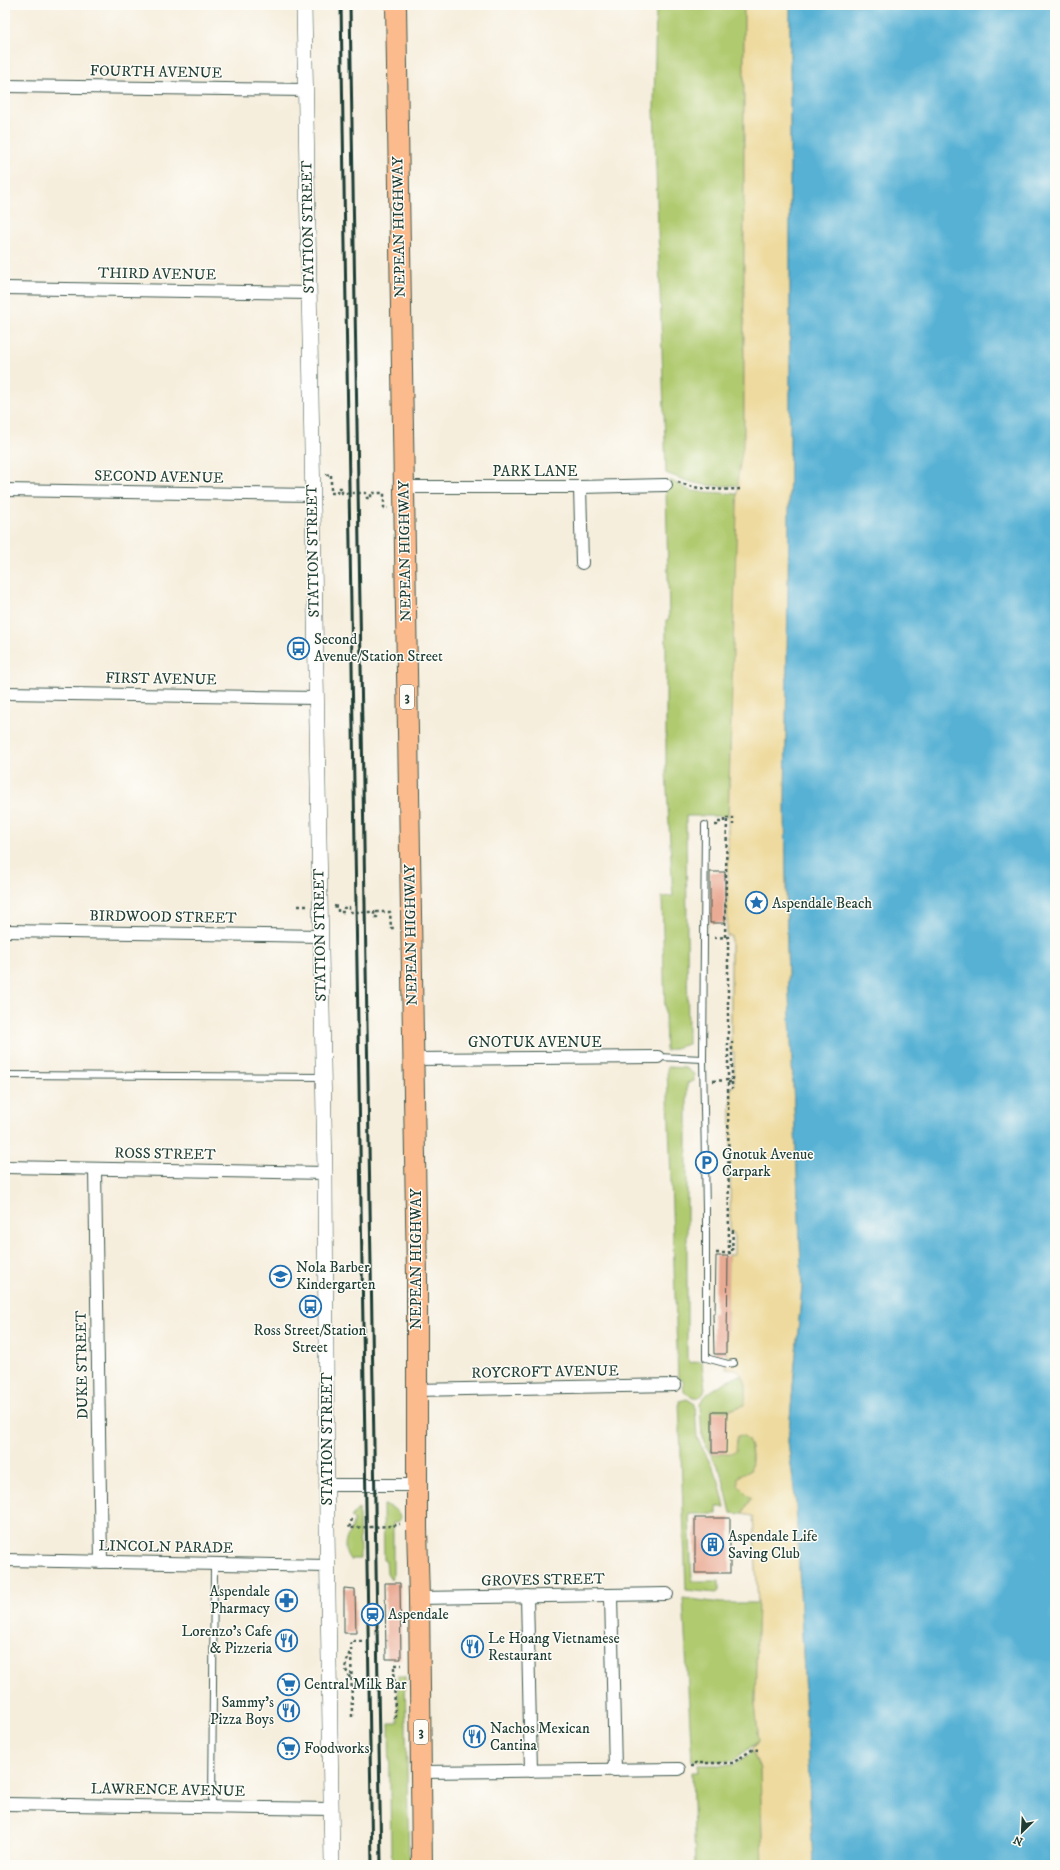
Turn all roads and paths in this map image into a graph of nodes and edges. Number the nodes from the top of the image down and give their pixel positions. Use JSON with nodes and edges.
{"nodes":[{"id":1,"x":304,"y":5,"type":"edge"},
{"id":2,"x":396,"y":5,"type":"edge"},
{"id":3,"x":5,"y":86,"type":"edge"},
{"id":4,"x":306,"y":90,"type":"junction"},
{"id":5,"x":5,"y":288,"type":"edge"},
{"id":6,"x":310,"y":293,"type":"junction"},
{"id":7,"x":312,"y":475,"type":"junction"},
{"id":8,"x":666,"y":485,"type":"joint"},
{"id":9,"x":404,"y":487,"type":"junction"},
{"id":10,"x":580,"y":487,"type":"junction"},
{"id":11,"x":740,"y":489,"type":"dead end"},
{"id":12,"x":5,"y":490,"type":"edge"},
{"id":13,"x":312,"y":495,"type":"junction"},
{"id":14,"x":404,"y":507,"type":"junction"},
{"id":15,"x":582,"y":563,"type":"dead end"},
{"id":16,"x":5,"y":693,"type":"edge"},
{"id":17,"x":316,"y":698,"type":"junction"},
{"id":18,"x":727,"y":818,"type":"junction"},
{"id":19,"x":705,"y":825,"type":"joint"},
{"id":20,"x":733,"y":825,"type":"dead end"},
{"id":21,"x":298,"y":906,"type":"dead end"},
{"id":22,"x":320,"y":906,"type":"junction"},
{"id":23,"x":411,"y":928,"type":"junction"},
{"id":24,"x":5,"y":931,"type":"edge"},
{"id":25,"x":320,"y":936,"type":"junction"},
{"id":26,"x":705,"y":938,"type":"junction"},
{"id":27,"x":725,"y":938,"type":"junction"},
{"id":28,"x":732,"y":1042,"type":"dead end"},
{"id":29,"x":658,"y":1057,"type":"joint"},
{"id":30,"x":413,"y":1059,"type":"junction"},
{"id":31,"x":703,"y":1059,"type":"junction"},
{"id":32,"x":5,"y":1075,"type":"edge"},
{"id":33,"x":322,"y":1077,"type":"junction"},
{"id":34,"x":704,"y":1081,"type":"junction"},
{"id":35,"x":730,"y":1082,"type":"junction"},
{"id":36,"x":732,"y":1089,"type":"dead end"},
{"id":37,"x":5,"y":1167,"type":"edge"},
{"id":38,"x":95,"y":1169,"type":"junction"},
{"id":39,"x":325,"y":1173,"type":"junction"},
{"id":40,"x":733,"y":1228,"type":"dead end"},
{"id":41,"x":729,"y":1253,"type":"junction"},
{"id":42,"x":706,"y":1254,"type":"junction"},
{"id":43,"x":734,"y":1363,"type":"dead end"},
{"id":44,"x":675,"y":1385,"type":"dead end"},
{"id":45,"x":416,"y":1390,"type":"junction"},
{"id":46,"x":328,"y":1485,"type":"junction"},
{"id":47,"x":418,"y":1485,"type":"junction"},
{"id":48,"x":352,"y":1519,"type":"dead end"},
{"id":49,"x":402,"y":1523,"type":"dead end"},
{"id":50,"x":5,"y":1560,"type":"edge"},
{"id":51,"x":100,"y":1562,"type":"junction"},
{"id":52,"x":214,"y":1564,"type":"junction"},
{"id":53,"x":327,"y":1566,"type":"junction"},
{"id":54,"x":667,"y":1594,"type":"dead end"},
{"id":55,"x":611,"y":1595,"type":"junction"},
{"id":56,"x":527,"y":1596,"type":"junction"},
{"id":57,"x":419,"y":1598,"type":"junction"},
{"id":58,"x":366,"y":1641,"type":"dead end"},
{"id":59,"x":351,"y":1648,"type":"junction"},
{"id":60,"x":403,"y":1665,"type":"dead end"},
{"id":61,"x":351,"y":1680,"type":"junction"},
{"id":62,"x":352,"y":1717,"type":"dead end"},
{"id":63,"x":395,"y":1718,"type":"dead end"},
{"id":64,"x":758,"y":1750,"type":"dead end"},
{"id":65,"x":685,"y":1768,"type":"joint"},
{"id":66,"x":615,"y":1770,"type":"junction"},
{"id":67,"x":531,"y":1771,"type":"junction"},
{"id":68,"x":421,"y":1772,"type":"junction"},
{"id":69,"x":5,"y":1804,"type":"edge"},
{"id":70,"x":212,"y":1807,"type":"junction"},
{"id":71,"x":331,"y":1809,"type":"junction"},
{"id":72,"x":332,"y":1865,"type":"edge"},
{"id":73,"x":422,"y":1865,"type":"edge"}],
"edges":[{"from":1,"to":4,"type":"street","name":"STATION STREET"},
{"from":2,"to":9,"type":"highway","name":"NEPEAN HIGHWAY","number":"3"},
{"from":3,"to":4,"type":"street","name":"FOURTH AVENUE"},
{"from":4,"to":6,"type":"street","name":"STATION STREET"},
{"from":5,"to":6,"type":"street","name":"THIRD AVENUE"},
{"from":6,"to":7,"type":"street","name":"STATION STREET"},
{"from":7,"to":13,"type":"street","name":"STATION STREET"},
{"from":7,"to":14,"type":"path"},
{"from":8,"to":10,"type":"street","name":"PARK LANE"},
{"from":8,"to":11,"type":"path"},
{"from":9,"to":10,"type":"street","name":"PARK LANE"},
{"from":9,"to":14,"type":"highway","name":"NEPEAN HIGHWAY","number":"3"},
{"from":10,"to":15,"type":"street"},
{"from":12,"to":13,"type":"street","name":"SECOND AVENUE"},
{"from":13,"to":17,"type":"street","name":"STATION STREET"},
{"from":14,"to":23,"type":"highway","name":"NEPEAN HIGHWAY","number":"3"},
{"from":16,"to":17,"type":"street","name":"FIRST AVENUE"},
{"from":17,"to":22,"type":"street","name":"STATION STREET"},
{"from":18,"to":19,"type":"path"},
{"from":18,"to":20,"type":"path"},
{"from":18,"to":27,"type":"path"},
{"from":19,"to":26,"type":"lane"},
{"from":21,"to":22,"type":"path"},
{"from":22,"to":23,"type":"path"},
{"from":22,"to":25,"type":"street","name":"STATION STREET"},
{"from":23,"to":30,"type":"highway","name":"NEPEAN HIGHWAY","number":"3"},
{"from":24,"to":25,"type":"street","name":"BIRDWOOD STREET"},
{"from":25,"to":33,"type":"street","name":"STATION STREET"},
{"from":26,"to":27,"type":"path"},
{"from":26,"to":31,"type":"lane"},
{"from":27,"to":35,"type":"path"},
{"from":28,"to":35,"type":"path"},
{"from":29,"to":30,"type":"street","name":"GNOTUK AVENUE"},
{"from":29,"to":31,"type":"lane"},
{"from":30,"to":45,"type":"highway","name":"NEPEAN HIGHWAY","number":"3"},
{"from":31,"to":34,"type":"lane"},
{"from":32,"to":33,"type":"lane"},
{"from":33,"to":39,"type":"street","name":"STATION STREET"},
{"from":34,"to":35,"type":"path"},
{"from":34,"to":42,"type":"lane"},
{"from":35,"to":36,"type":"path"},
{"from":35,"to":41,"type":"path"},
{"from":37,"to":38,"type":"street","name":"ROSS STREET"},
{"from":38,"to":39,"type":"street","name":"ROSS STREET"},
{"from":38,"to":51,"type":"street","name":"DUKE STREET"},
{"from":39,"to":46,"type":"street","name":"STATION STREET"},
{"from":40,"to":41,"type":"path"},
{"from":41,"to":42,"type":"path"},
{"from":42,"to":43,"type":"lane"},
{"from":44,"to":45,"type":"street","name":"ROYCROFT AVENUE"},
{"from":45,"to":47,"type":"highway","name":"NEPEAN HIGHWAY","number":"3"},
{"from":46,"to":47,"type":"street"},
{"from":46,"to":53,"type":"street","name":"STATION STREET"},
{"from":47,"to":57,"type":"highway","name":"NEPEAN HIGHWAY","number":"3"},
{"from":48,"to":49,"type":"path"},
{"from":50,"to":51,"type":"street","name":"LINCOLN PARADE"},
{"from":51,"to":52,"type":"street","name":"LINCOLN PARADE"},
{"from":52,"to":53,"type":"street","name":"LINCOLN PARADE"},
{"from":52,"to":70,"type":"lane"},
{"from":53,"to":71,"type":"street","name":"STATION STREET"},
{"from":54,"to":55,"type":"street","name":"GROVES STREET"},
{"from":55,"to":56,"type":"street","name":"GROVES STREET"},
{"from":55,"to":66,"type":"street"},
{"from":56,"to":57,"type":"street","name":"GROVES STREET"},
{"from":56,"to":67,"type":"street"},
{"from":57,"to":68,"type":"highway","name":"NEPEAN HIGHWAY","number":"3"},
{"from":58,"to":59,"type":"path"},
{"from":59,"to":61,"type":"path"},
{"from":59,"to":61,"type":"path"},
{"from":60,"to":63,"type":"path"},
{"from":61,"to":62,"type":"path"},
{"from":64,"to":65,"type":"path"},
{"from":65,"to":66,"type":"street"},
{"from":66,"to":67,"type":"street"},
{"from":67,"to":68,"type":"street"},
{"from":68,"to":73,"type":"highway","name":"NEPEAN HIGHWAY","number":"3"},
{"from":69,"to":70,"type":"street","name":"LAWRENCE AVENUE"},
{"from":70,"to":71,"type":"street","name":"LAWRENCE AVENUE"},
{"from":71,"to":72,"type":"street","name":"STATION STREET"}]}
